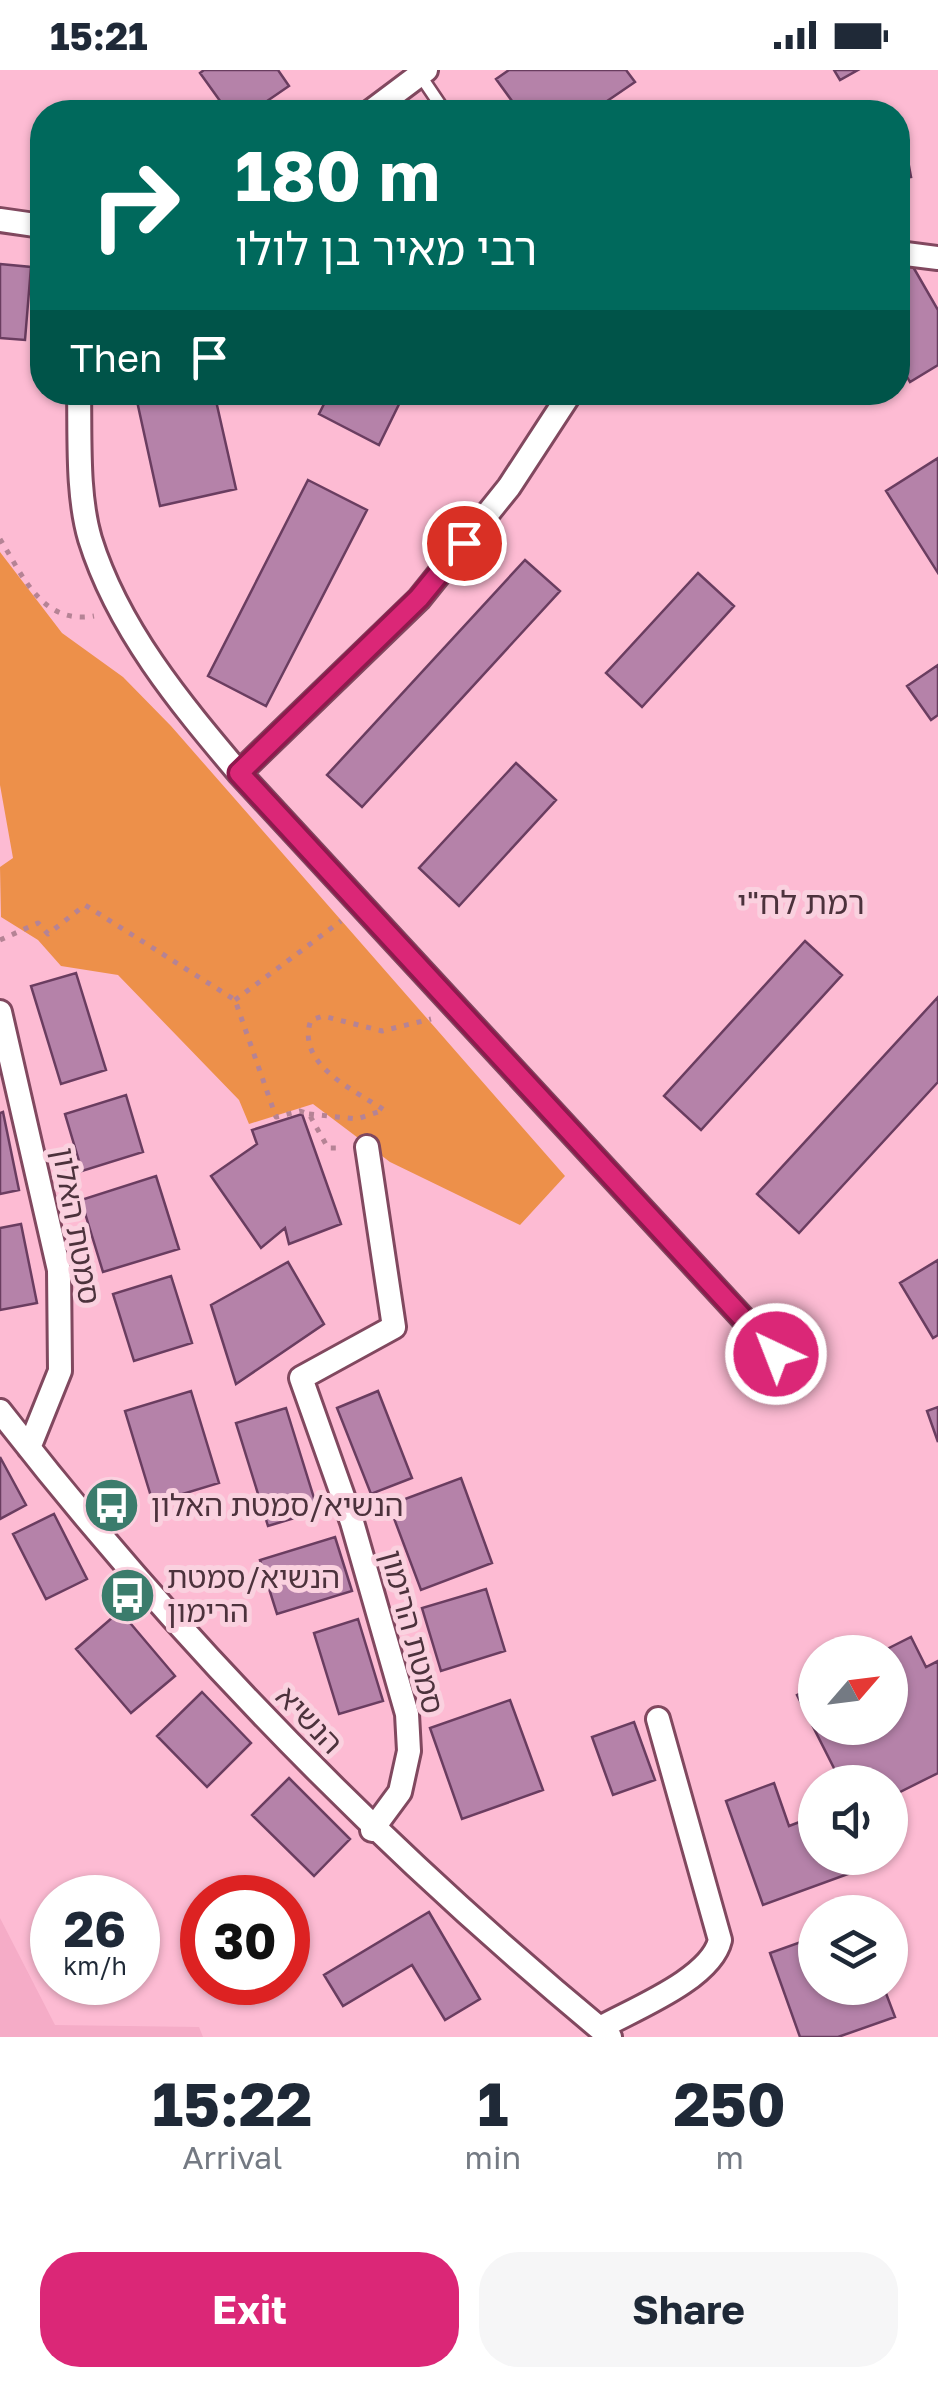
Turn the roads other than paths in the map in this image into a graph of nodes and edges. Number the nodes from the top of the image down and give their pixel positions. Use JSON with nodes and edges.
{"nodes":[{"id":1,"x":423,"y":72,"type":"edge"},
{"id":2,"x":386,"y":100,"type":"edge"},
{"id":3,"x":438,"y":100,"type":"edge"},
{"id":4,"x":0,"y":220,"type":"edge"},
{"id":5,"x":30,"y":224,"type":"edge"},
{"id":6,"x":910,"y":254,"type":"edge"},
{"id":7,"x":938,"y":258,"type":"edge"},
{"id":8,"x":80,"y":405,"type":"edge"},
{"id":9,"x":562,"y":405,"type":"edge"},
{"id":10,"x":239,"y":773,"type":"junction"},
{"id":11,"x":0,"y":1012,"type":"edge"},
{"id":12,"x":367,"y":1147,"type":"road end"},
{"id":13,"x":776,"y":1354,"type":"dead end"},
{"id":14,"x":0,"y":1411,"type":"edge"},
{"id":15,"x":29,"y":1448,"type":"junction"},
{"id":16,"x":658,"y":1719,"type":"dead end"},
{"id":17,"x":372,"y":1830,"type":"junction"},
{"id":18,"x":605,"y":2033,"type":"edge"}],
"edges":[{"from":1,"to":2,"type":"street"},
{"from":1,"to":3,"type":"lane"},
{"from":4,"to":5,"type":"street"},
{"from":6,"to":7,"type":"street"},
{"from":8,"to":10,"type":"street"},
{"from":9,"to":10,"type":"street"},
{"from":10,"to":13,"type":"street"},
{"from":11,"to":15,"type":"street","name":"סמטת האלון"},
{"from":12,"to":17,"type":"street","name":"סמטת הרימון"},
{"from":14,"to":15,"type":"street","name":"הנשיא"},
{"from":15,"to":17,"type":"street","name":"הנשיא"},
{"from":16,"to":18,"type":"street"},
{"from":17,"to":18,"type":"street","name":"הנשיא"}]}
